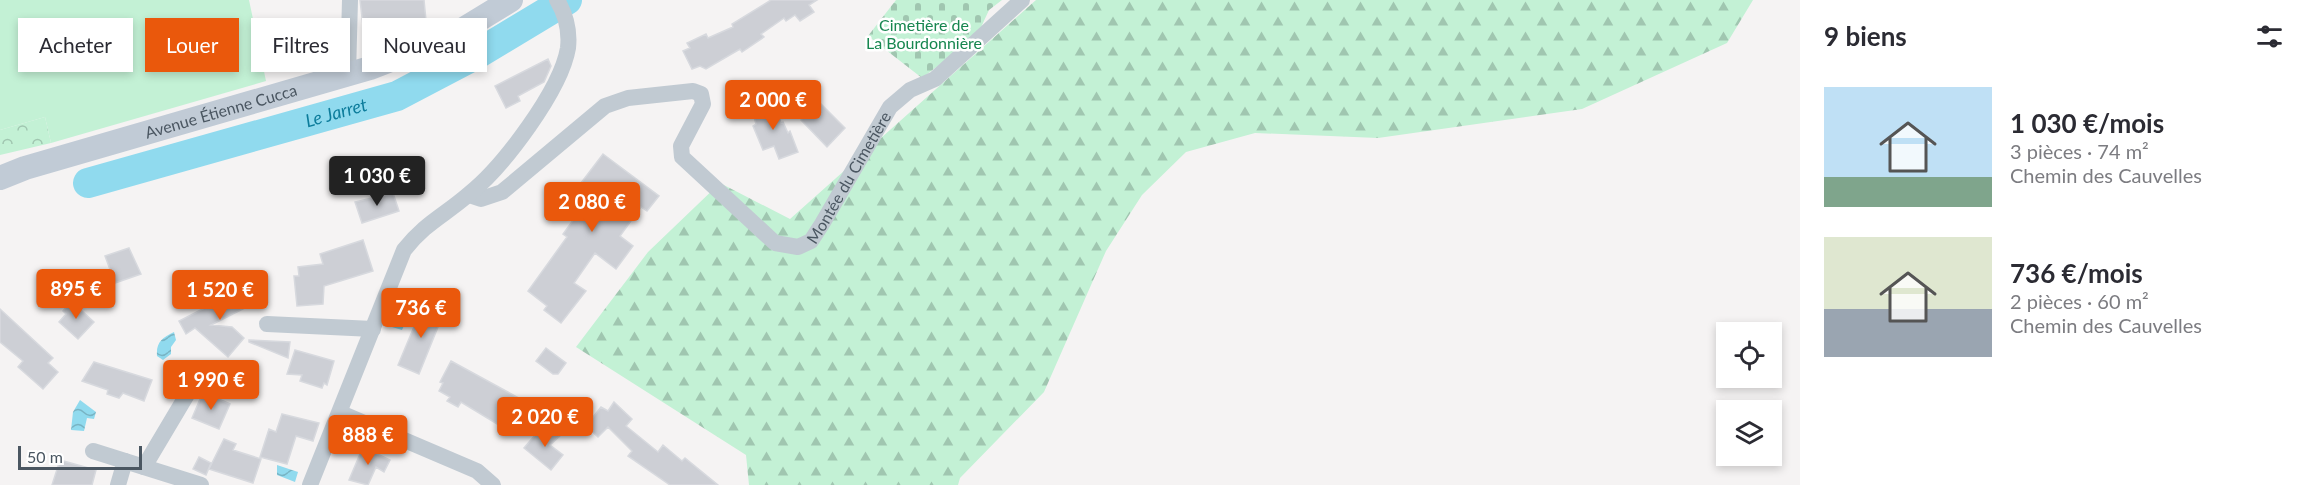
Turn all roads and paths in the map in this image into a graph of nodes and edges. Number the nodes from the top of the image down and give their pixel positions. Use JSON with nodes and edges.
{"nodes":[{"id":1,"x":350,"y":0,"type":"edge"},
{"id":2,"x":511,"y":0,"type":"edge"},
{"id":3,"x":1022,"y":0,"type":"edge"},
{"id":4,"x":561,"y":7,"type":"edge"},
{"id":5,"x":348,"y":74,"type":"junction"},
{"id":6,"x":0,"y":164,"type":"edge"},
{"id":7,"x":25,"y":168,"type":"junction"},
{"id":8,"x":0,"y":178,"type":"edge"},
{"id":9,"x":469,"y":195,"type":"junction"},
{"id":10,"x":267,"y":324,"type":"dead end"},
{"id":11,"x":373,"y":329,"type":"junction"},
{"id":12,"x":191,"y":388,"type":"dead end"},
{"id":13,"x":341,"y":413,"type":"junction"},
{"id":14,"x":93,"y":451,"type":"dead end"},
{"id":15,"x":126,"y":461,"type":"junction"},
{"id":16,"x":144,"y":467,"type":"junction"},
{"id":17,"x":118,"y":485,"type":"edge"},
{"id":18,"x":201,"y":485,"type":"edge"},
{"id":19,"x":310,"y":485,"type":"edge"},
{"id":20,"x":493,"y":485,"type":"edge"}],
"edges":[{"from":1,"to":5,"type":"street"},
{"from":2,"to":5,"type":"main road","name":"Avenue Étienne Cucca"},
{"from":3,"to":9,"type":"street","name":"Montée du Cimetière"},
{"from":4,"to":9,"type":"street"},
{"from":5,"to":7,"type":"main road","name":"Avenue Étienne Cucca"},
{"from":6,"to":7,"type":"main road"},
{"from":7,"to":8,"type":"main road","name":"Avenue Étienne Cucca"},
{"from":9,"to":11,"type":"street"},
{"from":10,"to":11,"type":"street"},
{"from":11,"to":13,"type":"street"},
{"from":12,"to":16,"type":"street"},
{"from":13,"to":19,"type":"street"},
{"from":13,"to":20,"type":"street"},
{"from":14,"to":15,"type":"street"},
{"from":15,"to":16,"type":"street"},
{"from":15,"to":17,"type":"street"},
{"from":16,"to":18,"type":"street"}]}
